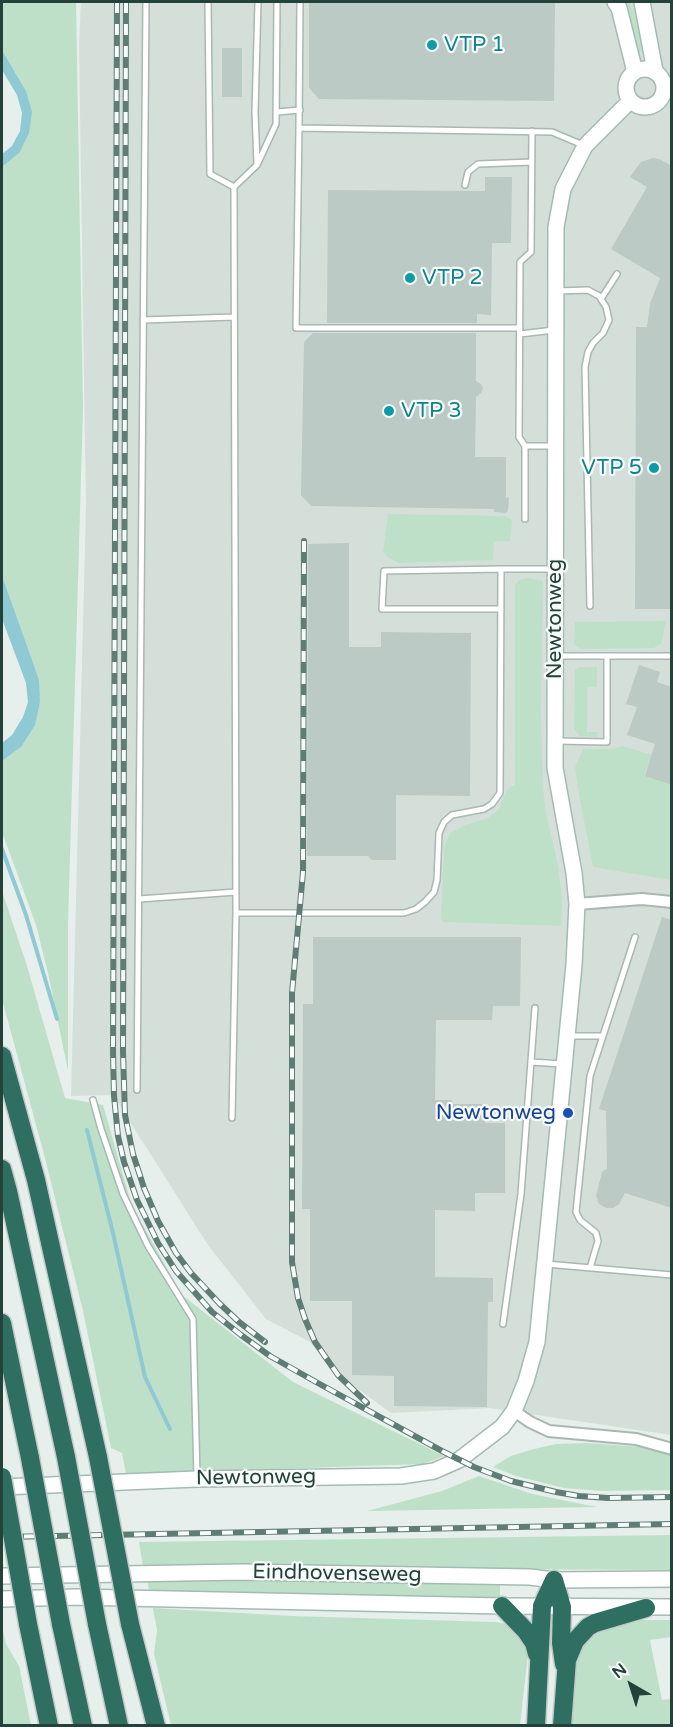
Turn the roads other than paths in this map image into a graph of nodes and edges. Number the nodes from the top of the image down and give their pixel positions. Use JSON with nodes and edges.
{"nodes":[{"id":1,"x":146,"y":2,"type":"edge"},
{"id":2,"x":208,"y":2,"type":"edge"},
{"id":3,"x":258,"y":2,"type":"edge"},
{"id":4,"x":277,"y":2,"type":"edge"},
{"id":5,"x":300,"y":2,"type":"edge"},
{"id":6,"x":615,"y":2,"type":"edge"},
{"id":7,"x":642,"y":2,"type":"edge"},
{"id":8,"x":655,"y":71,"type":"junction"},
{"id":9,"x":634,"y":72,"type":"junction"},
{"id":10,"x":630,"y":101,"type":"junction"},
{"id":11,"x":666,"y":104,"type":"edge"},
{"id":12,"x":300,"y":110,"type":"junction"},
{"id":13,"x":277,"y":112,"type":"junction"},
{"id":14,"x":299,"y":128,"type":"junction"},
{"id":15,"x":532,"y":131,"type":"junction"},
{"id":16,"x":585,"y":146,"type":"junction"},
{"id":17,"x":532,"y":162,"type":"junction"},
{"id":18,"x":257,"y":165,"type":"junction"},
{"id":19,"x":465,"y":185,"type":"dead end"},
{"id":20,"x":234,"y":187,"type":"junction"},
{"id":21,"x":617,"y":274,"type":"dead end"},
{"id":22,"x":556,"y":291,"type":"junction"},
{"id":23,"x":601,"y":299,"type":"junction"},
{"id":24,"x":234,"y":317,"type":"junction"},
{"id":25,"x":143,"y":320,"type":"junction"},
{"id":26,"x":556,"y":330,"type":"junction"},
{"id":27,"x":520,"y":331,"type":"junction"},
{"id":28,"x":525,"y":446,"type":"junction"},
{"id":29,"x":556,"y":446,"type":"junction"},
{"id":30,"x":525,"y":519,"type":"dead end"},
{"id":31,"x":501,"y":569,"type":"junction"},
{"id":32,"x":554,"y":569,"type":"junction"},
{"id":33,"x":590,"y":606,"type":"dead end"},
{"id":34,"x":501,"y":609,"type":"junction"},
{"id":35,"x":554,"y":656,"type":"junction"},
{"id":36,"x":607,"y":656,"type":"junction"},
{"id":37,"x":672,"y":656,"type":"edge"},
{"id":38,"x":555,"y":741,"type":"junction"},
{"id":39,"x":236,"y":892,"type":"junction"},
{"id":40,"x":139,"y":899,"type":"junction"},
{"id":41,"x":672,"y":902,"type":"edge"},
{"id":42,"x":577,"y":904,"type":"junction"},
{"id":43,"x":236,"y":913,"type":"junction"},
{"id":44,"x":635,"y":937,"type":"dead end"},
{"id":45,"x":535,"y":1008,"type":"dead end"},
{"id":46,"x":567,"y":1036,"type":"junction"},
{"id":47,"x":603,"y":1036,"type":"junction"},
{"id":48,"x":2,"y":1056,"type":"edge"},
{"id":49,"x":531,"y":1062,"type":"junction"},
{"id":50,"x":564,"y":1064,"type":"junction"},
{"id":51,"x":137,"y":1090,"type":"dead end"},
{"id":52,"x":93,"y":1100,"type":"dead end"},
{"id":53,"x":232,"y":1118,"type":"dead end"},
{"id":54,"x":2,"y":1170,"type":"edge"},
{"id":55,"x":545,"y":1264,"type":"junction"},
{"id":56,"x":590,"y":1268,"type":"junction"},
{"id":57,"x":672,"y":1275,"type":"edge"},
{"id":58,"x":2,"y":1323,"type":"edge"},
{"id":59,"x":503,"y":1324,"type":"dead end"},
{"id":60,"x":514,"y":1411,"type":"junction"},
{"id":61,"x":672,"y":1449,"type":"edge"},
{"id":62,"x":2,"y":1477,"type":"edge"},
{"id":63,"x":197,"y":1479,"type":"junction"},
{"id":64,"x":2,"y":1487,"type":"edge"},
{"id":65,"x":2,"y":1576,"type":"edge"},
{"id":66,"x":672,"y":1579,"type":"edge"},
{"id":67,"x":554,"y":1580,"type":"junction"},
{"id":68,"x":2,"y":1599,"type":"edge"},
{"id":69,"x":502,"y":1606,"type":"junction"},
{"id":70,"x":542,"y":1606,"type":"junction"},
{"id":71,"x":562,"y":1606,"type":"junction"},
{"id":72,"x":672,"y":1607,"type":"edge"},
{"id":73,"x":646,"y":1608,"type":"junction"},
{"id":74,"x":130,"y":1624,"type":"junction"},
{"id":75,"x":539,"y":1665,"type":"junction"},
{"id":76,"x":566,"y":1674,"type":"junction"},
{"id":77,"x":49,"y":1725,"type":"edge"},
{"id":78,"x":82,"y":1725,"type":"edge"},
{"id":79,"x":119,"y":1725,"type":"edge"},
{"id":80,"x":149,"y":1725,"type":"edge"},
{"id":81,"x":156,"y":1725,"type":"edge"},
{"id":82,"x":536,"y":1725,"type":"edge"},
{"id":83,"x":562,"y":1725,"type":"edge"}],
"edges":[{"from":1,"to":25,"type":"lane"},
{"from":2,"to":20,"type":"lane"},
{"from":3,"to":18,"type":"lane"},
{"from":4,"to":13,"type":"lane"},
{"from":5,"to":12,"type":"lane"},
{"from":6,"to":9,"type":"street"},
{"from":7,"to":8,"type":"street"},
{"from":8,"to":9,"type":"street"},
{"from":8,"to":11,"type":"street"},
{"from":9,"to":10,"type":"street"},
{"from":10,"to":11,"type":"street"},
{"from":10,"to":16,"type":"street","name":"Newtonweg"},
{"from":12,"to":13,"type":"lane"},
{"from":12,"to":14,"type":"lane"},
{"from":13,"to":18,"type":"lane"},
{"from":14,"to":15,"type":"lane"},
{"from":14,"to":27,"type":"lane"},
{"from":15,"to":16,"type":"lane"},
{"from":15,"to":17,"type":"lane"},
{"from":16,"to":22,"type":"street","name":"Newtonweg"},
{"from":17,"to":19,"type":"lane"},
{"from":17,"to":27,"type":"lane"},
{"from":18,"to":20,"type":"lane"},
{"from":20,"to":24,"type":"lane"},
{"from":21,"to":23,"type":"lane"},
{"from":22,"to":23,"type":"lane"},
{"from":22,"to":26,"type":"street","name":"Newtonweg"},
{"from":23,"to":33,"type":"lane"},
{"from":24,"to":25,"type":"lane"},
{"from":24,"to":39,"type":"lane"},
{"from":25,"to":40,"type":"lane"},
{"from":26,"to":27,"type":"lane"},
{"from":26,"to":29,"type":"street","name":"Newtonweg"},
{"from":27,"to":28,"type":"lane"},
{"from":28,"to":29,"type":"lane"},
{"from":28,"to":30,"type":"lane"},
{"from":29,"to":32,"type":"street","name":"Newtonweg"},
{"from":31,"to":32,"type":"lane"},
{"from":31,"to":34,"type":"lane"},
{"from":31,"to":34,"type":"lane"},
{"from":32,"to":35,"type":"street","name":"Newtonweg"},
{"from":34,"to":43,"type":"lane"},
{"from":35,"to":36,"type":"lane"},
{"from":35,"to":38,"type":"street","name":"Newtonweg"},
{"from":36,"to":37,"type":"lane"},
{"from":36,"to":38,"type":"lane"},
{"from":38,"to":42,"type":"street","name":"Newtonweg"},
{"from":39,"to":40,"type":"lane"},
{"from":39,"to":43,"type":"lane"},
{"from":40,"to":51,"type":"lane"},
{"from":41,"to":42,"type":"street"},
{"from":42,"to":46,"type":"street","name":"Newtonweg"},
{"from":43,"to":53,"type":"lane"},
{"from":44,"to":47,"type":"lane"},
{"from":45,"to":49,"type":"lane"},
{"from":46,"to":47,"type":"lane"},
{"from":46,"to":50,"type":"street","name":"Newtonweg"},
{"from":47,"to":56,"type":"lane"},
{"from":48,"to":74,"type":"highway","bridge":true},
{"from":49,"to":50,"type":"lane"},
{"from":49,"to":59,"type":"lane"},
{"from":50,"to":55,"type":"street","name":"Newtonweg"},
{"from":52,"to":63,"type":"lane"},
{"from":54,"to":79,"type":"highway","bridge":true},
{"from":55,"to":56,"type":"lane"},
{"from":55,"to":60,"type":"street","name":"Newtonweg"},
{"from":56,"to":57,"type":"lane"},
{"from":58,"to":78,"type":"highway","bridge":true},
{"from":60,"to":61,"type":"street"},
{"from":60,"to":63,"type":"street","name":"Newtonweg"},
{"from":62,"to":77,"type":"highway","bridge":true},
{"from":63,"to":64,"type":"street","name":"Newtonweg"},
{"from":65,"to":67,"type":"street","name":"Eindhovenseweg"},
{"from":66,"to":67,"type":"street","name":"Eindhovenseweg"},
{"from":67,"to":70,"type":"highway"},
{"from":67,"to":71,"type":"highway"},
{"from":68,"to":69,"type":"street","name":"Eindhovenseweg"},
{"from":69,"to":70,"type":"street","name":"Eindhovenseweg"},
{"from":69,"to":75,"type":"highway"},
{"from":70,"to":71,"type":"street","name":"Eindhovenseweg"},
{"from":70,"to":75,"type":"highway"},
{"from":71,"to":73,"type":"street","name":"Eindhovenseweg"},
{"from":71,"to":76,"type":"highway"},
{"from":72,"to":73,"type":"street","name":"Eindhovenseweg"},
{"from":73,"to":76,"type":"highway"},
{"from":74,"to":80,"type":"highway"},
{"from":74,"to":81,"type":"highway"},
{"from":75,"to":82,"type":"highway"},
{"from":76,"to":83,"type":"highway"}]}
